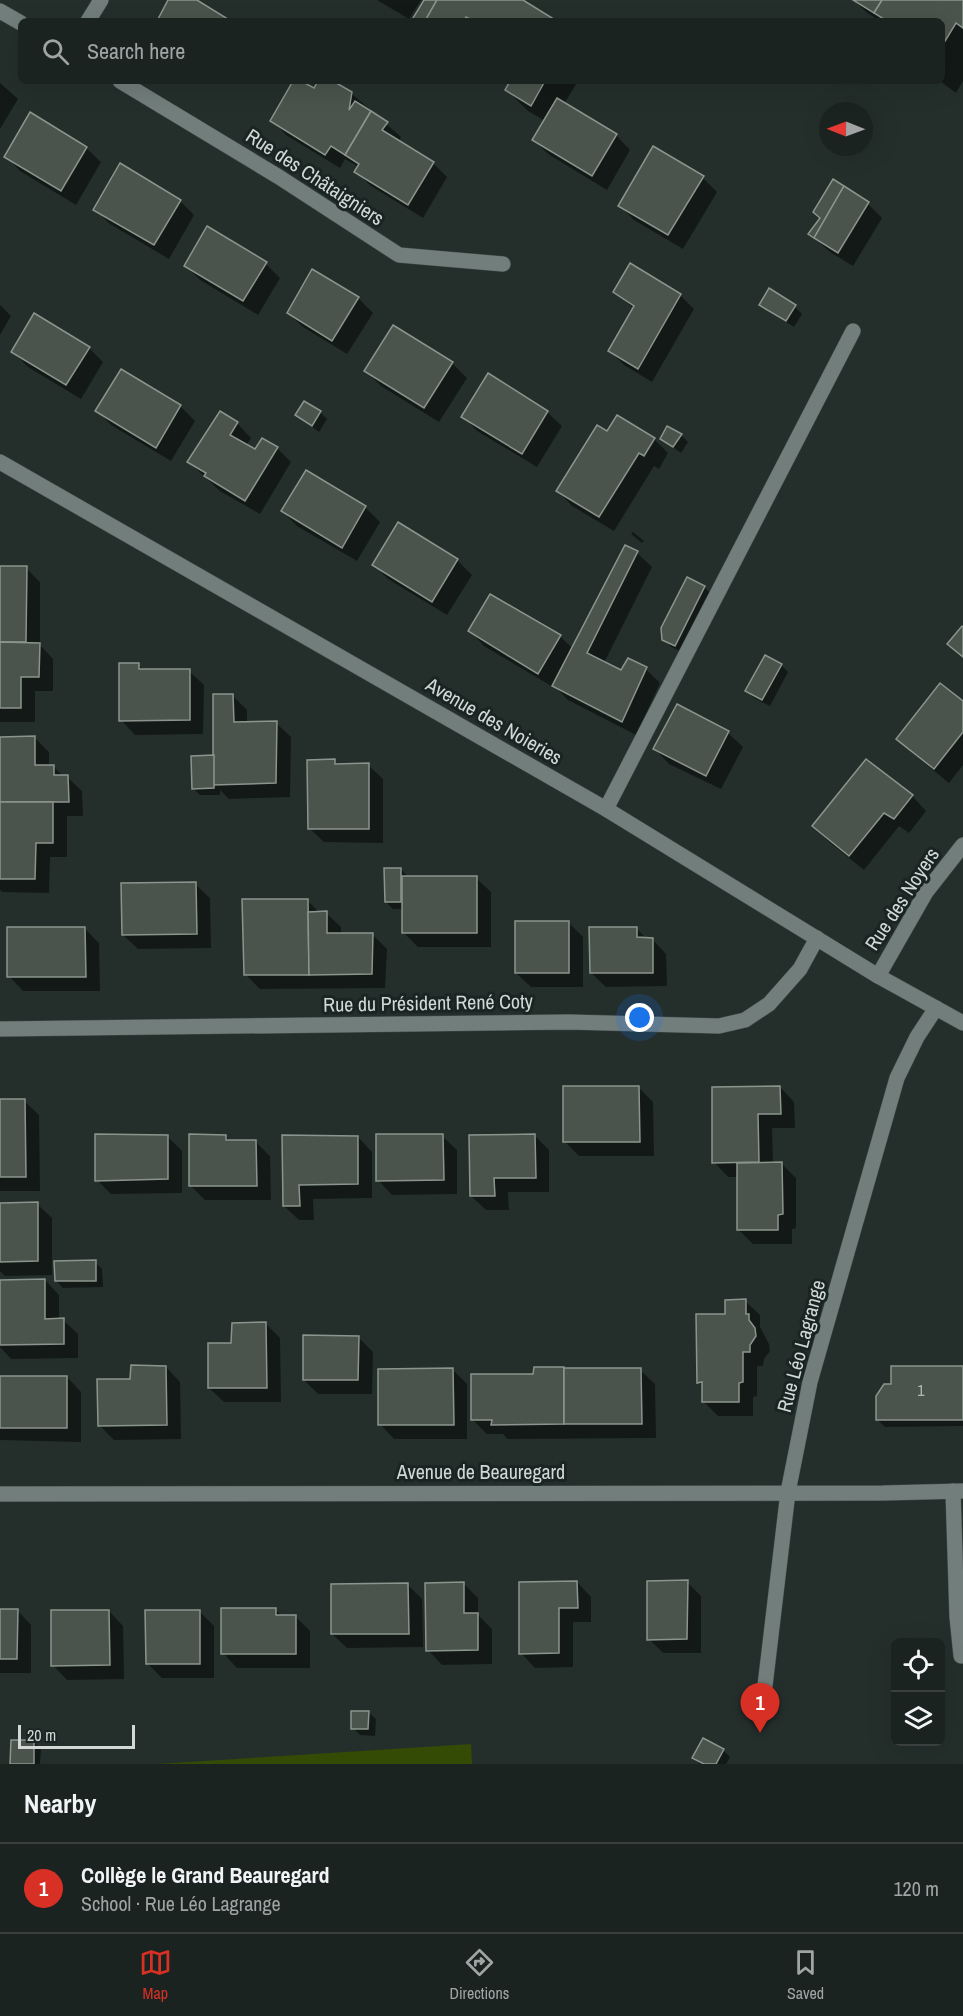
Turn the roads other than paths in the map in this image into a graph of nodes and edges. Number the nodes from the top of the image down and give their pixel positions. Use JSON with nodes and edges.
{"nodes":[{"id":1,"x":101,"y":0,"type":"edge"},
{"id":2,"x":0,"y":11,"type":"edge"},
{"id":3,"x":90,"y":18,"type":"edge"},
{"id":4,"x":18,"y":21,"type":"edge"},
{"id":5,"x":125,"y":84,"type":"edge"},
{"id":6,"x":502,"y":264,"type":"dead end"},
{"id":7,"x":853,"y":331,"type":"dead end"},
{"id":8,"x":0,"y":462,"type":"edge"},
{"id":9,"x":606,"y":809,"type":"junction"},
{"id":10,"x":963,"y":845,"type":"edge"},
{"id":11,"x":818,"y":938,"type":"junction"},
{"id":12,"x":878,"y":976,"type":"junction"},
{"id":13,"x":936,"y":1008,"type":"junction"},
{"id":14,"x":963,"y":1023,"type":"edge"},
{"id":15,"x":0,"y":1029,"type":"edge"},
{"id":16,"x":958,"y":1491,"type":"edge"},
{"id":17,"x":788,"y":1492,"type":"junction"},
{"id":18,"x":0,"y":1494,"type":"edge"},
{"id":19,"x":961,"y":1656,"type":"dead end"},
{"id":20,"x":762,"y":1711,"type":"dead end"}],
"edges":[{"from":1,"to":3,"type":"street"},
{"from":2,"to":4,"type":"street"},
{"from":5,"to":6,"type":"street","name":"Rue des Châtaigniers"},
{"from":7,"to":9,"type":"street"},
{"from":8,"to":9,"type":"street","name":"Avenue des Noieries"},
{"from":9,"to":11,"type":"street","name":"Avenue des Noieries"},
{"from":10,"to":12,"type":"street","name":"Rue des Noyers"},
{"from":11,"to":12,"type":"street","name":"Avenue des Noieries"},
{"from":11,"to":15,"type":"street","name":"Rue du Président René Coty"},
{"from":12,"to":13,"type":"street","name":"Avenue des Noieries"},
{"from":13,"to":14,"type":"street","name":"Avenue des Noieries"},
{"from":13,"to":17,"type":"street","name":"Rue Léo Lagrange"},
{"from":16,"to":17,"type":"street","name":"Avenue de Beauregard"},
{"from":16,"to":19,"type":"street"},
{"from":17,"to":18,"type":"street","name":"Avenue de Beauregard"},
{"from":17,"to":20,"type":"street","name":"Rue Léo Lagrange"}]}
